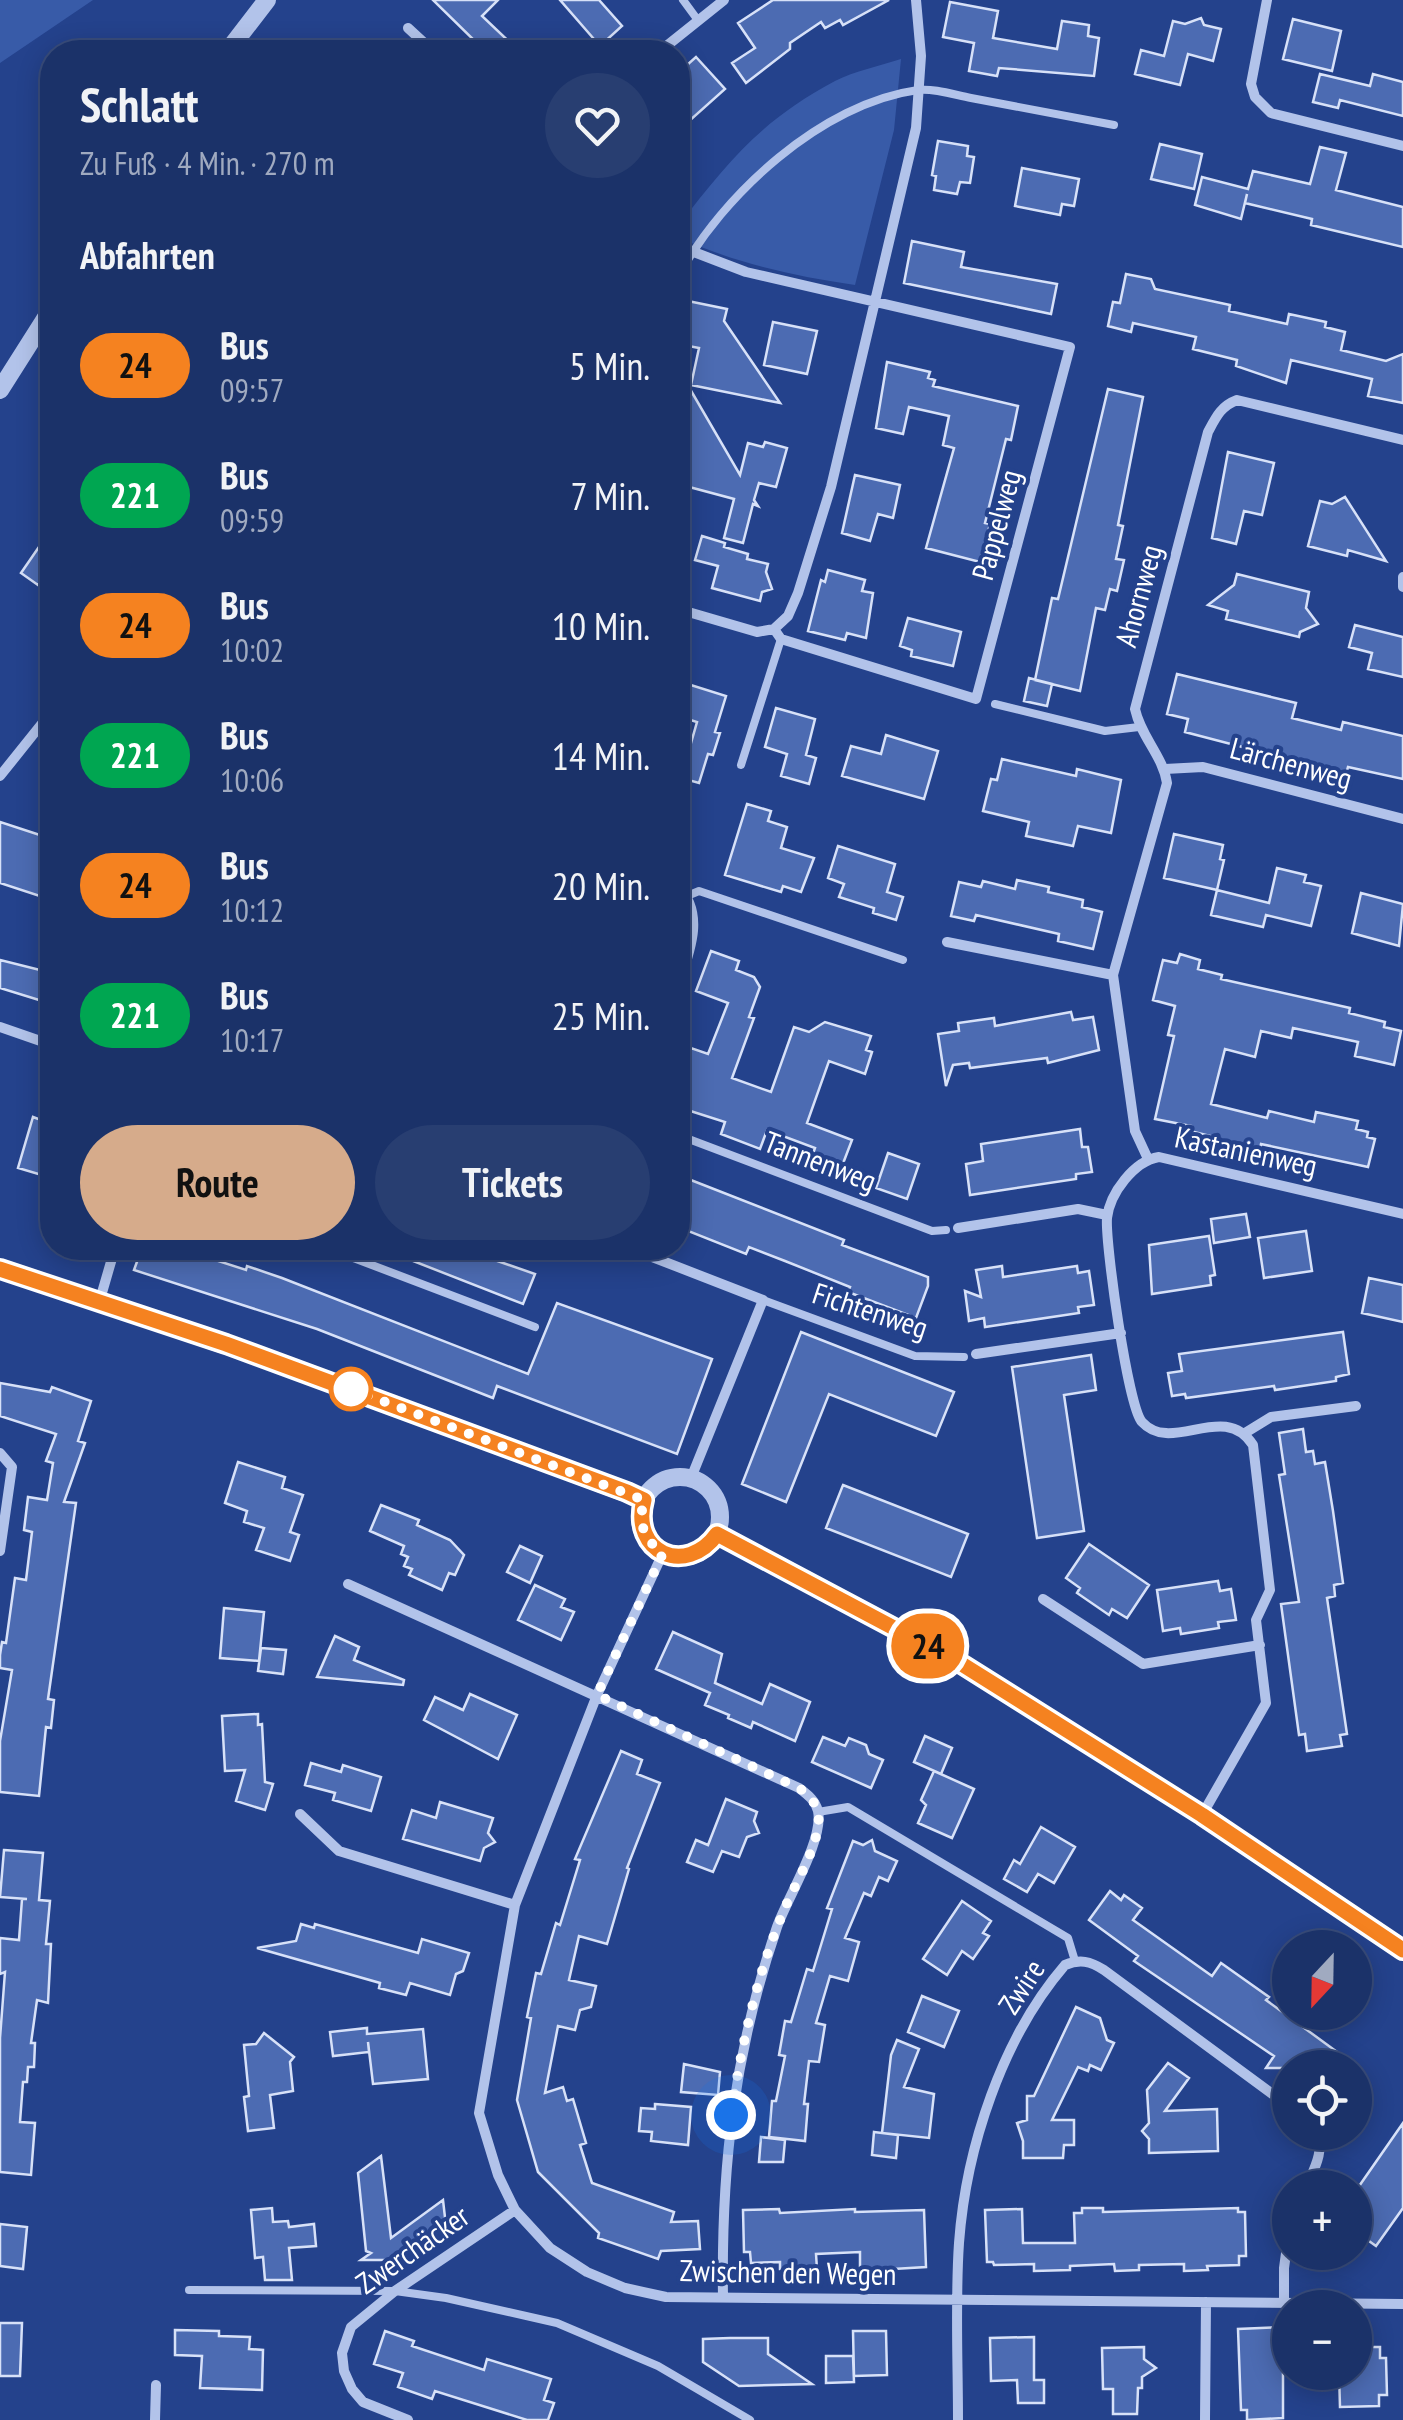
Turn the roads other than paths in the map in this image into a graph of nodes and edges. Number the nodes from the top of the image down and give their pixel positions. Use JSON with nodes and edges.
{"nodes":[{"id":1,"x":267,"y":0,"type":"edge"},
{"id":2,"x":683,"y":0,"type":"edge"},
{"id":3,"x":724,"y":0,"type":"edge"},
{"id":4,"x":916,"y":0,"type":"edge"},
{"id":5,"x":1267,"y":0,"type":"edge"},
{"id":6,"x":697,"y":19,"type":"junction"},
{"id":7,"x":408,"y":28,"type":"dead end"},
{"id":8,"x":235,"y":40,"type":"edge"},
{"id":9,"x":421,"y":40,"type":"edge"},
{"id":10,"x":673,"y":40,"type":"edge"},
{"id":11,"x":921,"y":89,"type":"junction"},
{"id":12,"x":1114,"y":125,"type":"dead end"},
{"id":13,"x":1403,"y":146,"type":"edge"},
{"id":14,"x":690,"y":254,"type":"joint"},
{"id":15,"x":875,"y":302,"type":"junction"},
{"id":16,"x":40,"y":327,"type":"edge"},
{"id":17,"x":0,"y":390,"type":"edge"},
{"id":18,"x":1403,"y":440,"type":"edge"},
{"id":19,"x":1403,"y":578,"type":"edge"},
{"id":20,"x":1403,"y":587,"type":"edge"},
{"id":21,"x":690,"y":612,"type":"edge"},
{"id":22,"x":778,"y":634,"type":"junction"},
{"id":23,"x":995,"y":704,"type":"dead end"},
{"id":24,"x":40,"y":726,"type":"edge"},
{"id":25,"x":1138,"y":726,"type":"junction"},
{"id":26,"x":741,"y":765,"type":"dead end"},
{"id":27,"x":1165,"y":769,"type":"junction"},
{"id":28,"x":0,"y":776,"type":"edge"},
{"id":29,"x":1403,"y":819,"type":"edge"},
{"id":30,"x":690,"y":895,"type":"edge"},
{"id":31,"x":690,"y":909,"type":"edge"},
{"id":32,"x":947,"y":942,"type":"dead end"},
{"id":33,"x":690,"y":953,"type":"edge"},
{"id":34,"x":903,"y":960,"type":"dead end"},
{"id":35,"x":1113,"y":975,"type":"junction"},
{"id":36,"x":0,"y":1027,"type":"edge"},
{"id":37,"x":40,"y":1041,"type":"edge"},
{"id":38,"x":690,"y":1140,"type":"edge"},
{"id":39,"x":1148,"y":1159,"type":"junction"},
{"id":40,"x":1402,"y":1210,"type":"edge"},
{"id":41,"x":1107,"y":1216,"type":"junction"},
{"id":42,"x":952,"y":1229,"type":"joint"},
{"id":43,"x":111,"y":1260,"type":"edge"},
{"id":44,"x":359,"y":1260,"type":"edge"},
{"id":45,"x":660,"y":1260,"type":"edge"},
{"id":46,"x":0,"y":1270,"type":"edge"},
{"id":47,"x":763,"y":1300,"type":"junction"},
{"id":48,"x":99,"y":1302,"type":"junction"},
{"id":49,"x":535,"y":1326,"type":"dead end"},
{"id":50,"x":1121,"y":1333,"type":"junction"},
{"id":51,"x":970,"y":1356,"type":"joint"},
{"id":52,"x":1356,"y":1406,"type":"dead end"},
{"id":53,"x":1245,"y":1433,"type":"junction"},
{"id":54,"x":0,"y":1453,"type":"edge"},
{"id":55,"x":691,"y":1478,"type":"junction"},
{"id":56,"x":644,"y":1500,"type":"junction"},
{"id":57,"x":717,"y":1534,"type":"junction"},
{"id":58,"x":0,"y":1551,"type":"edge"},
{"id":59,"x":663,"y":1553,"type":"junction"},
{"id":60,"x":348,"y":1584,"type":"dead end"},
{"id":61,"x":1043,"y":1599,"type":"dead end"},
{"id":62,"x":1260,"y":1645,"type":"junction"},
{"id":63,"x":597,"y":1695,"type":"junction"},
{"id":64,"x":818,"y":1812,"type":"junction"},
{"id":65,"x":300,"y":1814,"type":"dead end"},
{"id":66,"x":1202,"y":1815,"type":"junction"},
{"id":67,"x":514,"y":1905,"type":"junction"},
{"id":68,"x":1403,"y":1950,"type":"edge"},
{"id":69,"x":1075,"y":1961,"type":"junction"},
{"id":70,"x":1272,"y":2094,"type":"edge"},
{"id":71,"x":515,"y":2210,"type":"junction"},
{"id":72,"x":189,"y":2290,"type":"dead end"},
{"id":73,"x":396,"y":2292,"type":"junction"},
{"id":74,"x":723,"y":2298,"type":"junction"},
{"id":75,"x":959,"y":2299,"type":"junction"},
{"id":76,"x":1206,"y":2302,"type":"junction"},
{"id":77,"x":1272,"y":2302,"type":"edge"},
{"id":78,"x":1372,"y":2303,"type":"edge"},
{"id":79,"x":1403,"y":2304,"type":"edge"},
{"id":80,"x":156,"y":2385,"type":"dead end"},
{"id":81,"x":155,"y":2420,"type":"edge"},
{"id":82,"x":408,"y":2420,"type":"edge"},
{"id":83,"x":750,"y":2420,"type":"edge"},
{"id":84,"x":958,"y":2420,"type":"edge"},
{"id":85,"x":1206,"y":2420,"type":"edge"}],
"edges":[{"from":1,"to":8,"type":"street"},
{"from":2,"to":6,"type":"lane"},
{"from":3,"to":6,"type":"street"},
{"from":4,"to":11,"type":"street"},
{"from":5,"to":13,"type":"street"},
{"from":6,"to":10,"type":"street"},
{"from":7,"to":9,"type":"street"},
{"from":11,"to":12,"type":"lane"},
{"from":11,"to":14,"type":"lane"},
{"from":11,"to":15,"type":"street"},
{"from":14,"to":15,"type":"street","name":"Pappelweg"},
{"from":15,"to":22,"type":"street"},
{"from":15,"to":22,"type":"street","name":"Pappelweg"},
{"from":16,"to":17,"type":"street"},
{"from":18,"to":25,"type":"street","name":"Ahornweg"},
{"from":19,"to":20,"type":"street"},
{"from":21,"to":22,"type":"street","name":"Pappelweg"},
{"from":22,"to":26,"type":"lane"},
{"from":23,"to":25,"type":"lane"},
{"from":24,"to":28,"type":"street"},
{"from":25,"to":27,"type":"street"},
{"from":27,"to":29,"type":"street","name":"Lärchenweg"},
{"from":27,"to":35,"type":"street"},
{"from":30,"to":34,"type":"lane"},
{"from":31,"to":33,"type":"street"},
{"from":32,"to":35,"type":"street"},
{"from":35,"to":39,"type":"street"},
{"from":36,"to":37,"type":"street"},
{"from":38,"to":42,"type":"lane","name":"Tannenweg"},
{"from":39,"to":40,"type":"street","name":"Kastanienweg"},
{"from":39,"to":41,"type":"street","name":"Kastanienweg"},
{"from":41,"to":42,"type":"street"},
{"from":41,"to":50,"type":"street"},
{"from":43,"to":48,"type":"street"},
{"from":44,"to":49,"type":"lane"},
{"from":45,"to":47,"type":"street","name":"Fichtenweg"},
{"from":46,"to":48,"type":"street"},
{"from":47,"to":51,"type":"lane","name":"Fichtenweg"},
{"from":47,"to":55,"type":"street"},
{"from":48,"to":56,"type":"street"},
{"from":50,"to":51,"type":"street"},
{"from":50,"to":53,"type":"street"},
{"from":52,"to":53,"type":"street"},
{"from":53,"to":62,"type":"street"},
{"from":54,"to":58,"type":"street"},
{"from":55,"to":56,"type":"street"},
{"from":55,"to":57,"type":"street"},
{"from":56,"to":59,"type":"street"},
{"from":57,"to":59,"type":"street"},
{"from":57,"to":66,"type":"street"},
{"from":59,"to":63,"type":"street","name":"Zwischen den Wegen"},
{"from":60,"to":63,"type":"street"},
{"from":61,"to":62,"type":"street"},
{"from":62,"to":66,"type":"street"},
{"from":63,"to":64,"type":"street"},
{"from":63,"to":67,"type":"street","name":"Zwischen den Wegen"},
{"from":64,"to":69,"type":"lane"},
{"from":64,"to":74,"type":"street"},
{"from":65,"to":67,"type":"street"},
{"from":66,"to":68,"type":"street"},
{"from":67,"to":71,"type":"street","name":"Zwischen den Wegen"},
{"from":69,"to":70,"type":"street","name":"Zwire"},
{"from":69,"to":75,"type":"street","name":"Zwire"},
{"from":71,"to":73,"type":"street","name":"Zwerchäcker"},
{"from":71,"to":74,"type":"street","name":"Zwischen den Wegen"},
{"from":72,"to":73,"type":"lane"},
{"from":73,"to":82,"type":"street","name":"Zwerchäcker"},
{"from":73,"to":83,"type":"lane"},
{"from":74,"to":75,"type":"street","name":"Zwischen den Wegen"},
{"from":75,"to":76,"type":"street","name":"Zwischen den Wegen"},
{"from":75,"to":84,"type":"street","name":"Zwire"},
{"from":76,"to":77,"type":"street","name":"Zwischen den Wegen"},
{"from":76,"to":85,"type":"street"},
{"from":78,"to":79,"type":"street","name":"Zwischen den Wegen"},
{"from":80,"to":81,"type":"street"}]}
